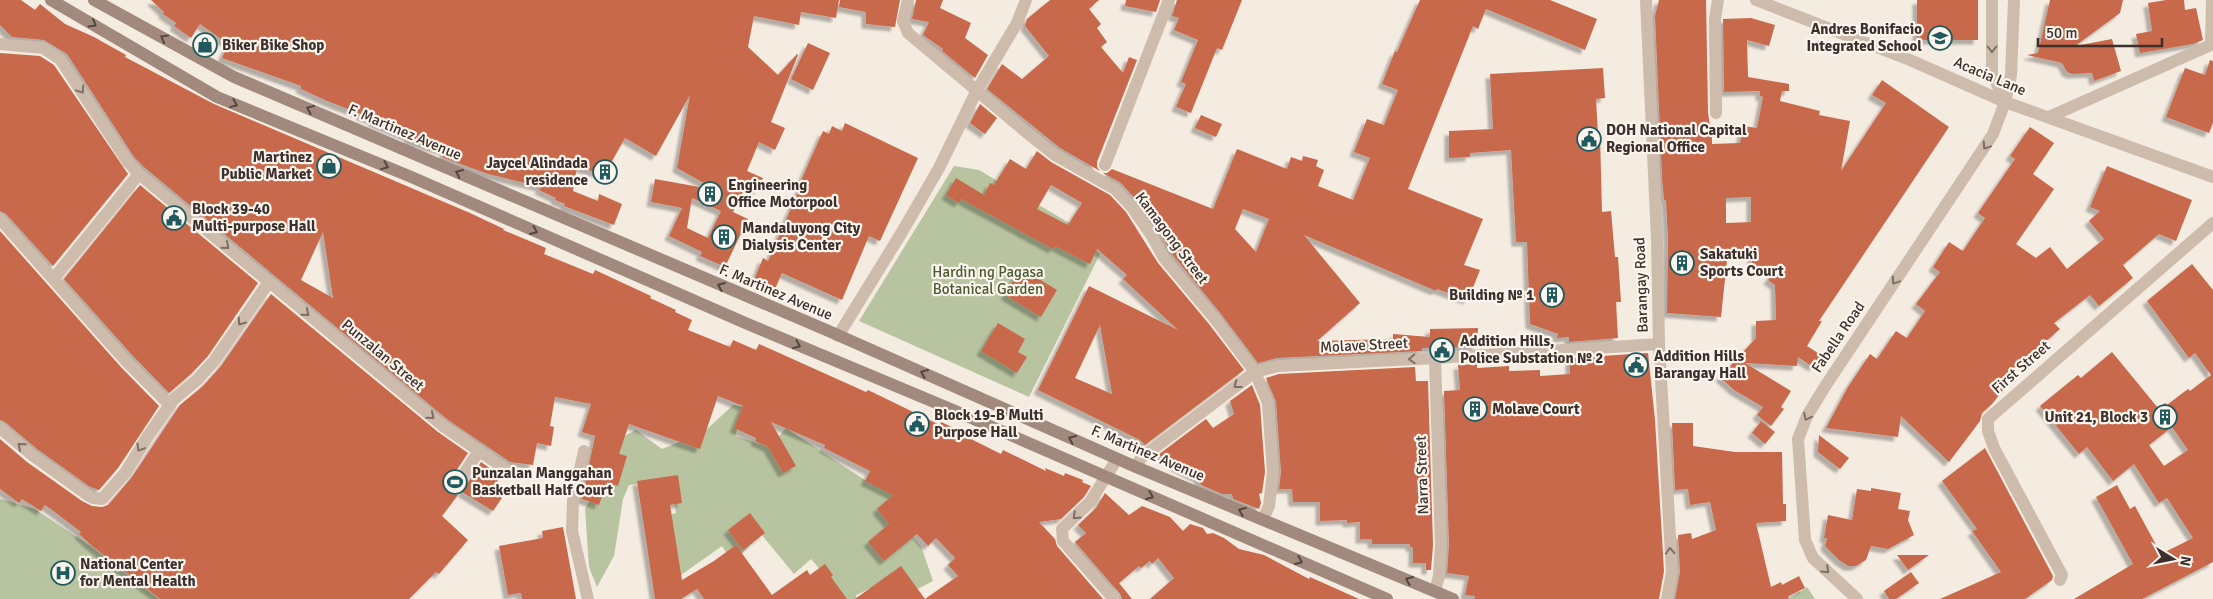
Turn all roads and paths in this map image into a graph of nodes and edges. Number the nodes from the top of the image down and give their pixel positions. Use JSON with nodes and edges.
{"nodes":[{"id":1,"x":51,"y":0,"type":"edge"},
{"id":2,"x":94,"y":0,"type":"edge"},
{"id":3,"x":908,"y":0,"type":"edge"},
{"id":4,"x":1026,"y":0,"type":"edge"},
{"id":5,"x":1168,"y":0,"type":"edge"},
{"id":6,"x":1646,"y":0,"type":"edge"},
{"id":7,"x":1718,"y":0,"type":"edge"},
{"id":8,"x":1756,"y":0,"type":"edge"},
{"id":9,"x":1992,"y":0,"type":"edge"},
{"id":10,"x":2014,"y":0,"type":"edge"},
{"id":11,"x":2212,"y":0,"type":"edge"},
{"id":12,"x":0,"y":44,"type":"edge"},
{"id":13,"x":2212,"y":45,"type":"edge"},
{"id":14,"x":1992,"y":73,"type":"junction"},
{"id":15,"x":2011,"y":75,"type":"junction"},
{"id":16,"x":977,"y":90,"type":"junction"},
{"id":17,"x":2005,"y":102,"type":"junction"},
{"id":18,"x":1716,"y":113,"type":"dead end"},
{"id":19,"x":2049,"y":117,"type":"junction"},
{"id":20,"x":1105,"y":165,"type":"dead end"},
{"id":21,"x":139,"y":174,"type":"junction"},
{"id":22,"x":2213,"y":177,"type":"edge"},
{"id":23,"x":0,"y":219,"type":"edge"},
{"id":24,"x":2213,"y":224,"type":"edge"},
{"id":25,"x":54,"y":278,"type":"junction"},
{"id":26,"x":268,"y":282,"type":"junction"},
{"id":27,"x":843,"y":338,"type":"junction"},
{"id":28,"x":1659,"y":344,"type":"junction"},
{"id":29,"x":1435,"y":358,"type":"junction"},
{"id":30,"x":839,"y":362,"type":"junction"},
{"id":31,"x":1255,"y":372,"type":"junction"},
{"id":32,"x":170,"y":405,"type":"junction"},
{"id":33,"x":0,"y":428,"type":"edge"},
{"id":34,"x":584,"y":450,"type":"dead end"},
{"id":35,"x":479,"y":451,"type":"junction"},
{"id":36,"x":1117,"y":459,"type":"junction"},
{"id":37,"x":1136,"y":467,"type":"junction"},
{"id":38,"x":510,"y":472,"type":"dead end"},
{"id":39,"x":1106,"y":477,"type":"junction"},
{"id":40,"x":455,"y":487,"type":"dead end"},
{"id":41,"x":1263,"y":519,"type":"junction"},
{"id":42,"x":2060,"y":580,"type":"dead end"},
{"id":43,"x":1435,"y":590,"type":"junction"},
{"id":44,"x":588,"y":599,"type":"edge"},
{"id":45,"x":1114,"y":599,"type":"edge"},
{"id":46,"x":1387,"y":599,"type":"edge"},
{"id":47,"x":1453,"y":599,"type":"edge"},
{"id":48,"x":1667,"y":599,"type":"edge"},
{"id":49,"x":1857,"y":599,"type":"edge"}],
"edges":[{"from":1,"to":30,"type":"main road","one_way":true},
{"from":27,"to":2,"type":"main road","name":"F. Martinez Avenue","one_way":true},
{"from":3,"to":16,"type":"street","name":"Kamagong Street"},
{"from":4,"to":16,"type":"street"},
{"from":5,"to":20,"type":"street"},
{"from":6,"to":28,"type":"street","name":"Barangay Road"},
{"from":7,"to":18,"type":"street"},
{"from":8,"to":17,"type":"street","name":"Acacia Lane"},
{"from":9,"to":14,"type":"street","one_way":true},
{"from":10,"to":15,"type":"street","name":"Fabella Road"},
{"from":11,"to":13,"type":"street"},
{"from":12,"to":21,"type":"street","name":"Punzalan Street","one_way":true},
{"from":13,"to":19,"type":"street"},
{"from":14,"to":15,"type":"street"},
{"from":14,"to":17,"type":"street"},
{"from":15,"to":17,"type":"street","name":"Fabella Road"},
{"from":16,"to":27,"type":"street"},
{"from":16,"to":31,"type":"street","name":"Kamagong Street"},
{"from":17,"to":19,"type":"street","name":"Acacia Lane"},
{"from":17,"to":49,"type":"street","name":"Fabella Road","one_way":true},
{"from":19,"to":22,"type":"street","name":"Acacia Lane"},
{"from":21,"to":25,"type":"street"},
{"from":21,"to":26,"type":"street","name":"Punzalan Street","one_way":true},
{"from":23,"to":25,"type":"street"},
{"from":24,"to":42,"type":"street","name":"First Street"},
{"from":25,"to":32,"type":"street"},
{"from":26,"to":32,"type":"street","one_way":true},
{"from":26,"to":35,"type":"street","name":"Punzalan Street","one_way":true},
{"from":27,"to":30,"type":"main road"},
{"from":36,"to":27,"type":"main road","name":"F. Martinez Avenue","one_way":true},
{"from":28,"to":29,"type":"street","name":"Molave Street"},
{"from":48,"to":28,"type":"street","name":"Barangay Road","one_way":true},
{"from":29,"to":31,"type":"street","name":"Molave Street","one_way":true},
{"from":29,"to":43,"type":"street","name":"Narra Street"},
{"from":30,"to":39,"type":"main road"},
{"from":31,"to":37,"type":"street","name":"Molave Street","one_way":true},
{"from":31,"to":41,"type":"street","name":"Kamagong Street"},
{"from":32,"to":33,"type":"street","one_way":true},
{"from":34,"to":44,"type":"street"},
{"from":35,"to":38,"type":"street","name":"Punzalan Street"},
{"from":35,"to":40,"type":"street"},
{"from":36,"to":37,"type":"main road","name":"F. Martinez Avenue"},
{"from":36,"to":39,"type":"street"},
{"from":41,"to":37,"type":"main road","name":"F. Martinez Avenue","one_way":true},
{"from":39,"to":45,"type":"street","one_way":true},
{"from":39,"to":46,"type":"main road","one_way":true},
{"from":43,"to":41,"type":"main road","name":"F. Martinez Avenue","one_way":true},
{"from":43,"to":47,"type":"main road","name":"F. Martinez Avenue"}]}
